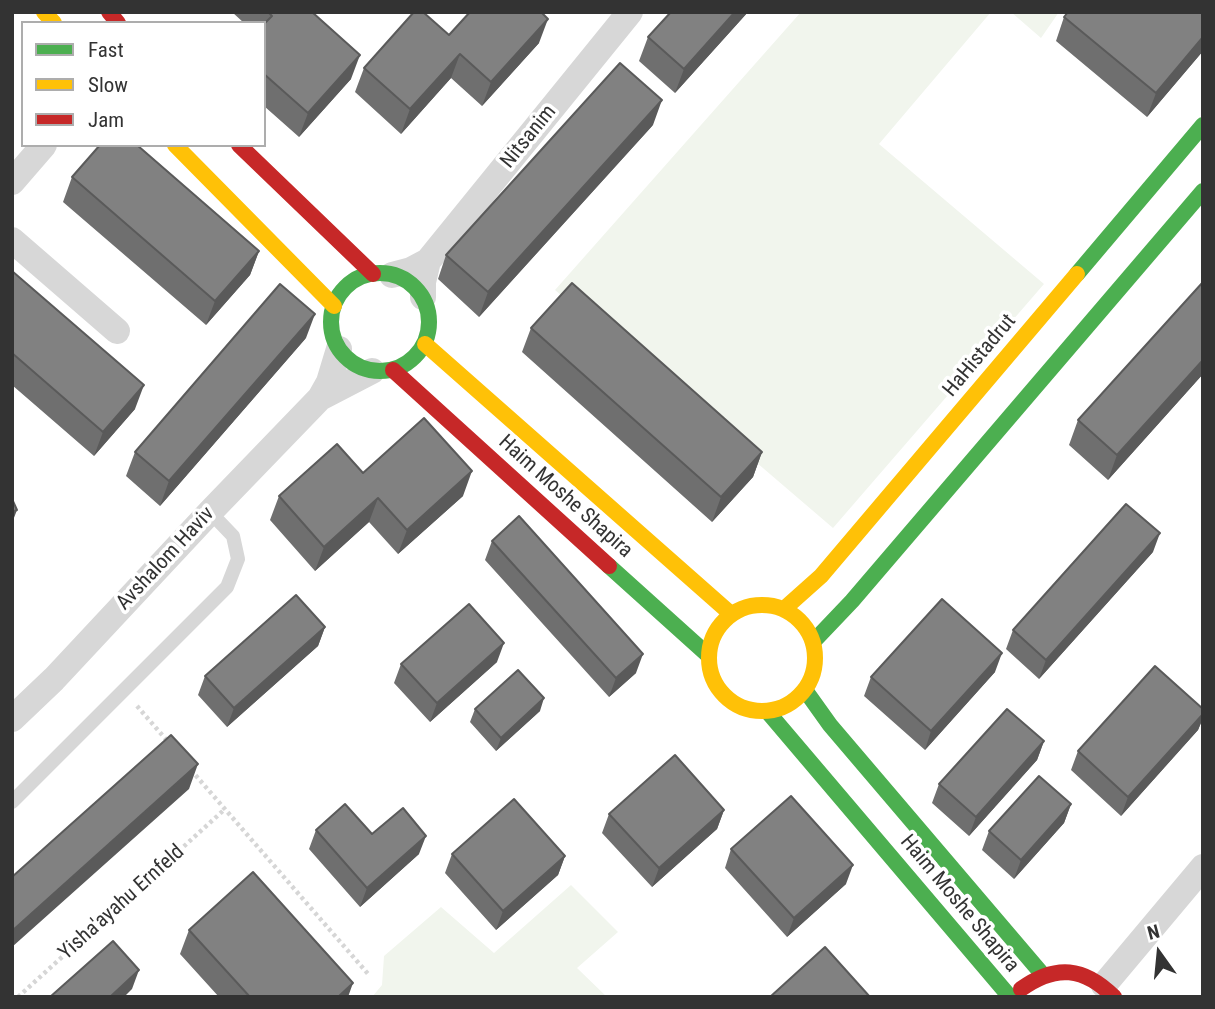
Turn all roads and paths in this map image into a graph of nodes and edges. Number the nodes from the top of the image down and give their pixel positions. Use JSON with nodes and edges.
{"nodes":[{"id":1,"x":630,"y":12,"type":"edge"},
{"id":2,"x":1203,"y":125,"type":"edge"},
{"id":3,"x":42,"y":147,"type":"edge"},
{"id":4,"x":178,"y":147,"type":"edge"},
{"id":5,"x":241,"y":147,"type":"edge"},
{"id":6,"x":12,"y":182,"type":"edge"},
{"id":7,"x":1203,"y":191,"type":"edge"},
{"id":8,"x":12,"y":240,"type":"edge"},
{"id":9,"x":428,"y":261,"type":"junction"},
{"id":10,"x":382,"y":274,"type":"junction"},
{"id":11,"x":423,"y":297,"type":"junction"},
{"id":12,"x":334,"y":306,"type":"junction"},
{"id":13,"x":117,"y":331,"type":"dead end"},
{"id":14,"x":425,"y":344,"type":"junction"},
{"id":15,"x":339,"y":349,"type":"junction"},
{"id":16,"x":382,"y":370,"type":"junction"},
{"id":17,"x":320,"y":398,"type":"junction"},
{"id":18,"x":210,"y":512,"type":"junction"},
{"id":19,"x":784,"y":609,"type":"junction"},
{"id":20,"x":732,"y":614,"type":"junction"},
{"id":21,"x":813,"y":642,"type":"junction"},
{"id":22,"x":709,"y":656,"type":"junction"},
{"id":23,"x":124,"y":690,"type":"junction"},
{"id":24,"x":805,"y":690,"type":"junction"},
{"id":25,"x":767,"y":711,"type":"junction"},
{"id":26,"x":12,"y":719,"type":"edge"},
{"id":27,"x":174,"y":750,"type":"edge"},
{"id":28,"x":183,"y":760,"type":"edge"},
{"id":29,"x":12,"y":802,"type":"edge"},
{"id":30,"x":225,"y":810,"type":"junction"},
{"id":31,"x":1203,"y":867,"type":"edge"},
{"id":32,"x":369,"y":975,"type":"dead end"},
{"id":33,"x":1043,"y":975,"type":"junction"},
{"id":34,"x":1109,"y":991,"type":"edge"},
{"id":35,"x":18,"y":997,"type":"edge"},
{"id":36,"x":1010,"y":997,"type":"edge"},
{"id":37,"x":1016,"y":997,"type":"edge"}],
"edges":[{"from":1,"to":9,"type":"street","name":"Nitsanim"},
{"from":2,"to":19,"type":"street","name":"HaHistadrut"},
{"from":3,"to":6,"type":"street"},
{"from":4,"to":12,"type":"street"},
{"from":5,"to":10,"type":"street"},
{"from":7,"to":21,"type":"street"},
{"from":8,"to":13,"type":"street"},
{"from":9,"to":10,"type":"street","name":"Nitsanim"},
{"from":9,"to":11,"type":"street"},
{"from":10,"to":11,"type":"street"},
{"from":10,"to":12,"type":"street"},
{"from":11,"to":14,"type":"street"},
{"from":12,"to":15,"type":"street"},
{"from":14,"to":16,"type":"street"},
{"from":14,"to":20,"type":"street","name":"Haim Moshe Shapira"},
{"from":15,"to":16,"type":"street"},
{"from":15,"to":17,"type":"street","name":"Avshalom Haviv"},
{"from":16,"to":17,"type":"street","name":"Avshalom Haviv"},
{"from":16,"to":22,"type":"street","name":"Haim Moshe Shapira"},
{"from":17,"to":18,"type":"street","name":"Avshalom Haviv"},
{"from":18,"to":23,"type":"lane"},
{"from":18,"to":26,"type":"street","name":"Avshalom Haviv"},
{"from":19,"to":20,"type":"street"},
{"from":19,"to":21,"type":"street"},
{"from":20,"to":22,"type":"street"},
{"from":21,"to":24,"type":"street"},
{"from":22,"to":25,"type":"street"},
{"from":23,"to":27,"type":"path"},
{"from":23,"to":29,"type":"lane"},
{"from":24,"to":25,"type":"street"},
{"from":24,"to":33,"type":"street","name":"Haim Moshe Shapira"},
{"from":25,"to":36,"type":"street","name":"Haim Moshe Shapira"},
{"from":28,"to":30,"type":"path"},
{"from":30,"to":32,"type":"path"},
{"from":30,"to":35,"type":"path","name":"Yisha'ayahu Ernfeld"},
{"from":31,"to":34,"type":"street"},
{"from":33,"to":34,"type":"street"},
{"from":33,"to":37,"type":"street"}]}
